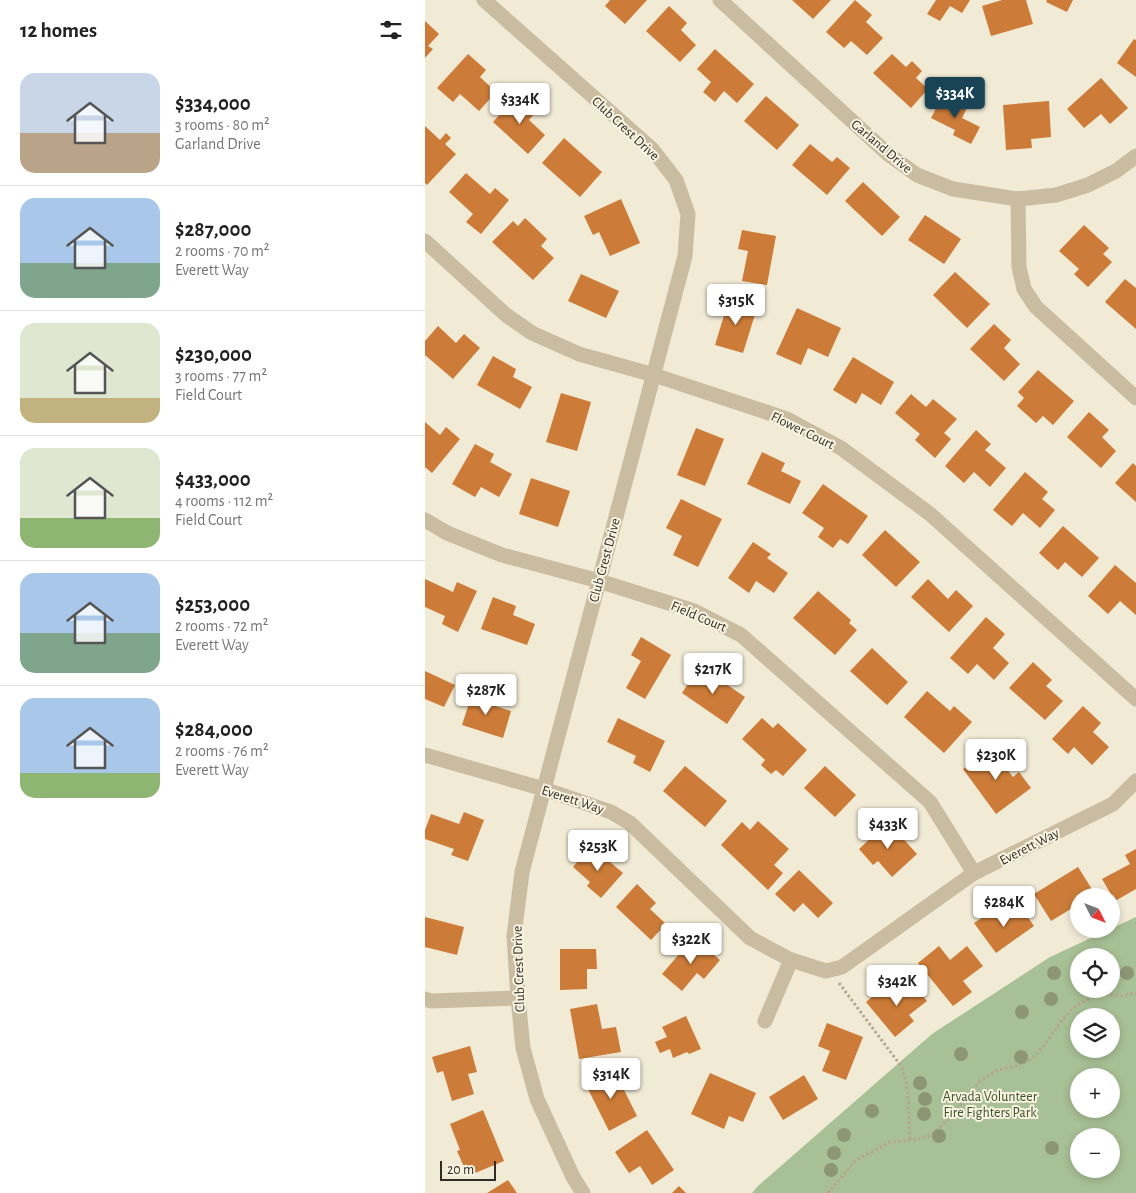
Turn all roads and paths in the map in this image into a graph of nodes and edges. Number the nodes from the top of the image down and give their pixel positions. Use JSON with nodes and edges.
{"nodes":[{"id":1,"x":483,"y":0,"type":"edge"},
{"id":2,"x":720,"y":0,"type":"edge"},
{"id":3,"x":1136,"y":156,"type":"edge"},
{"id":4,"x":1018,"y":199,"type":"junction"},
{"id":5,"x":425,"y":241,"type":"edge"},
{"id":6,"x":654,"y":375,"type":"junction"},
{"id":7,"x":1136,"y":398,"type":"edge"},
{"id":8,"x":425,"y":520,"type":"edge"},
{"id":9,"x":599,"y":581,"type":"junction"},
{"id":10,"x":1136,"y":699,"type":"edge"},
{"id":11,"x":425,"y":755,"type":"edge"},
{"id":12,"x":1136,"y":781,"type":"edge"},
{"id":13,"x":543,"y":789,"type":"junction"},
{"id":14,"x":974,"y":873,"type":"junction"},
{"id":15,"x":791,"y":960,"type":"junction"},
{"id":16,"x":826,"y":971,"type":"junction"},
{"id":17,"x":1136,"y":993,"type":"edge"},
{"id":18,"x":517,"y":998,"type":"junction"},
{"id":19,"x":425,"y":999,"type":"edge"},
{"id":20,"x":765,"y":1021,"type":"dead end"},
{"id":21,"x":910,"y":1140,"type":"junction"},
{"id":22,"x":583,"y":1193,"type":"edge"},
{"id":23,"x":828,"y":1193,"type":"edge"}],
"edges":[{"from":1,"to":6,"type":"street","name":"Club Crest Drive"},
{"from":2,"to":4,"type":"street","name":"Garland Drive"},
{"from":3,"to":4,"type":"street","name":"Garland Drive"},
{"from":4,"to":7,"type":"street"},
{"from":5,"to":6,"type":"street","name":"Flower Court"},
{"from":6,"to":9,"type":"street","name":"Club Crest Drive"},
{"from":6,"to":10,"type":"street","name":"Flower Court"},
{"from":8,"to":9,"type":"street","name":"Field Court"},
{"from":9,"to":13,"type":"street","name":"Club Crest Drive"},
{"from":9,"to":14,"type":"street","name":"Field Court"},
{"from":11,"to":13,"type":"street","name":"Everett Way"},
{"from":12,"to":14,"type":"street","name":"Everett Way"},
{"from":13,"to":15,"type":"street","name":"Everett Way"},
{"from":13,"to":18,"type":"street","name":"Club Crest Drive"},
{"from":14,"to":16,"type":"street","name":"Everett Way"},
{"from":15,"to":16,"type":"street","name":"Everett Way"},
{"from":15,"to":20,"type":"street"},
{"from":16,"to":21,"type":"path"},
{"from":17,"to":21,"type":"path"},
{"from":18,"to":19,"type":"street"},
{"from":18,"to":22,"type":"street","name":"Club Crest Drive"},
{"from":21,"to":23,"type":"path"}]}
